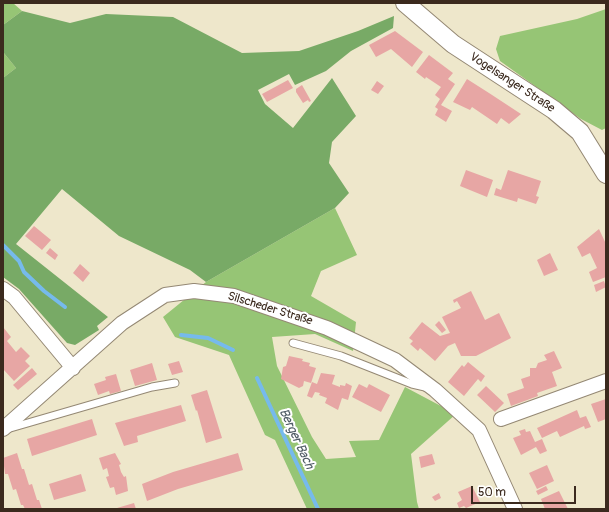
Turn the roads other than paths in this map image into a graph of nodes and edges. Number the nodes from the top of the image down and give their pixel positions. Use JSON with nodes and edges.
{"nodes":[{"id":1,"x":411,"y":5,"type":"edge"},
{"id":2,"x":606,"y":174,"type":"edge"},
{"id":3,"x":3,"y":289,"type":"edge"},
{"id":4,"x":293,"y":343,"type":"dead end"},
{"id":5,"x":73,"y":368,"type":"junction"},
{"id":6,"x":606,"y":381,"type":"edge"},
{"id":7,"x":176,"y":383,"type":"dead end"},
{"id":8,"x":435,"y":390,"type":"junction"},
{"id":9,"x":501,"y":419,"type":"dead end"},
{"id":10,"x":5,"y":424,"type":"edge"},
{"id":11,"x":515,"y":509,"type":"edge"}],
"edges":[{"from":1,"to":2,"type":"street","name":"Vogelsanger Straße"},
{"from":3,"to":5,"type":"street"},
{"from":4,"to":8,"type":"lane"},
{"from":5,"to":8,"type":"street","name":"Silscheder Straße"},
{"from":5,"to":10,"type":"street","name":"Silscheder Straße"},
{"from":6,"to":9,"type":"street"},
{"from":7,"to":10,"type":"lane"},
{"from":8,"to":11,"type":"street","name":"Silscheder Straße"}]}
